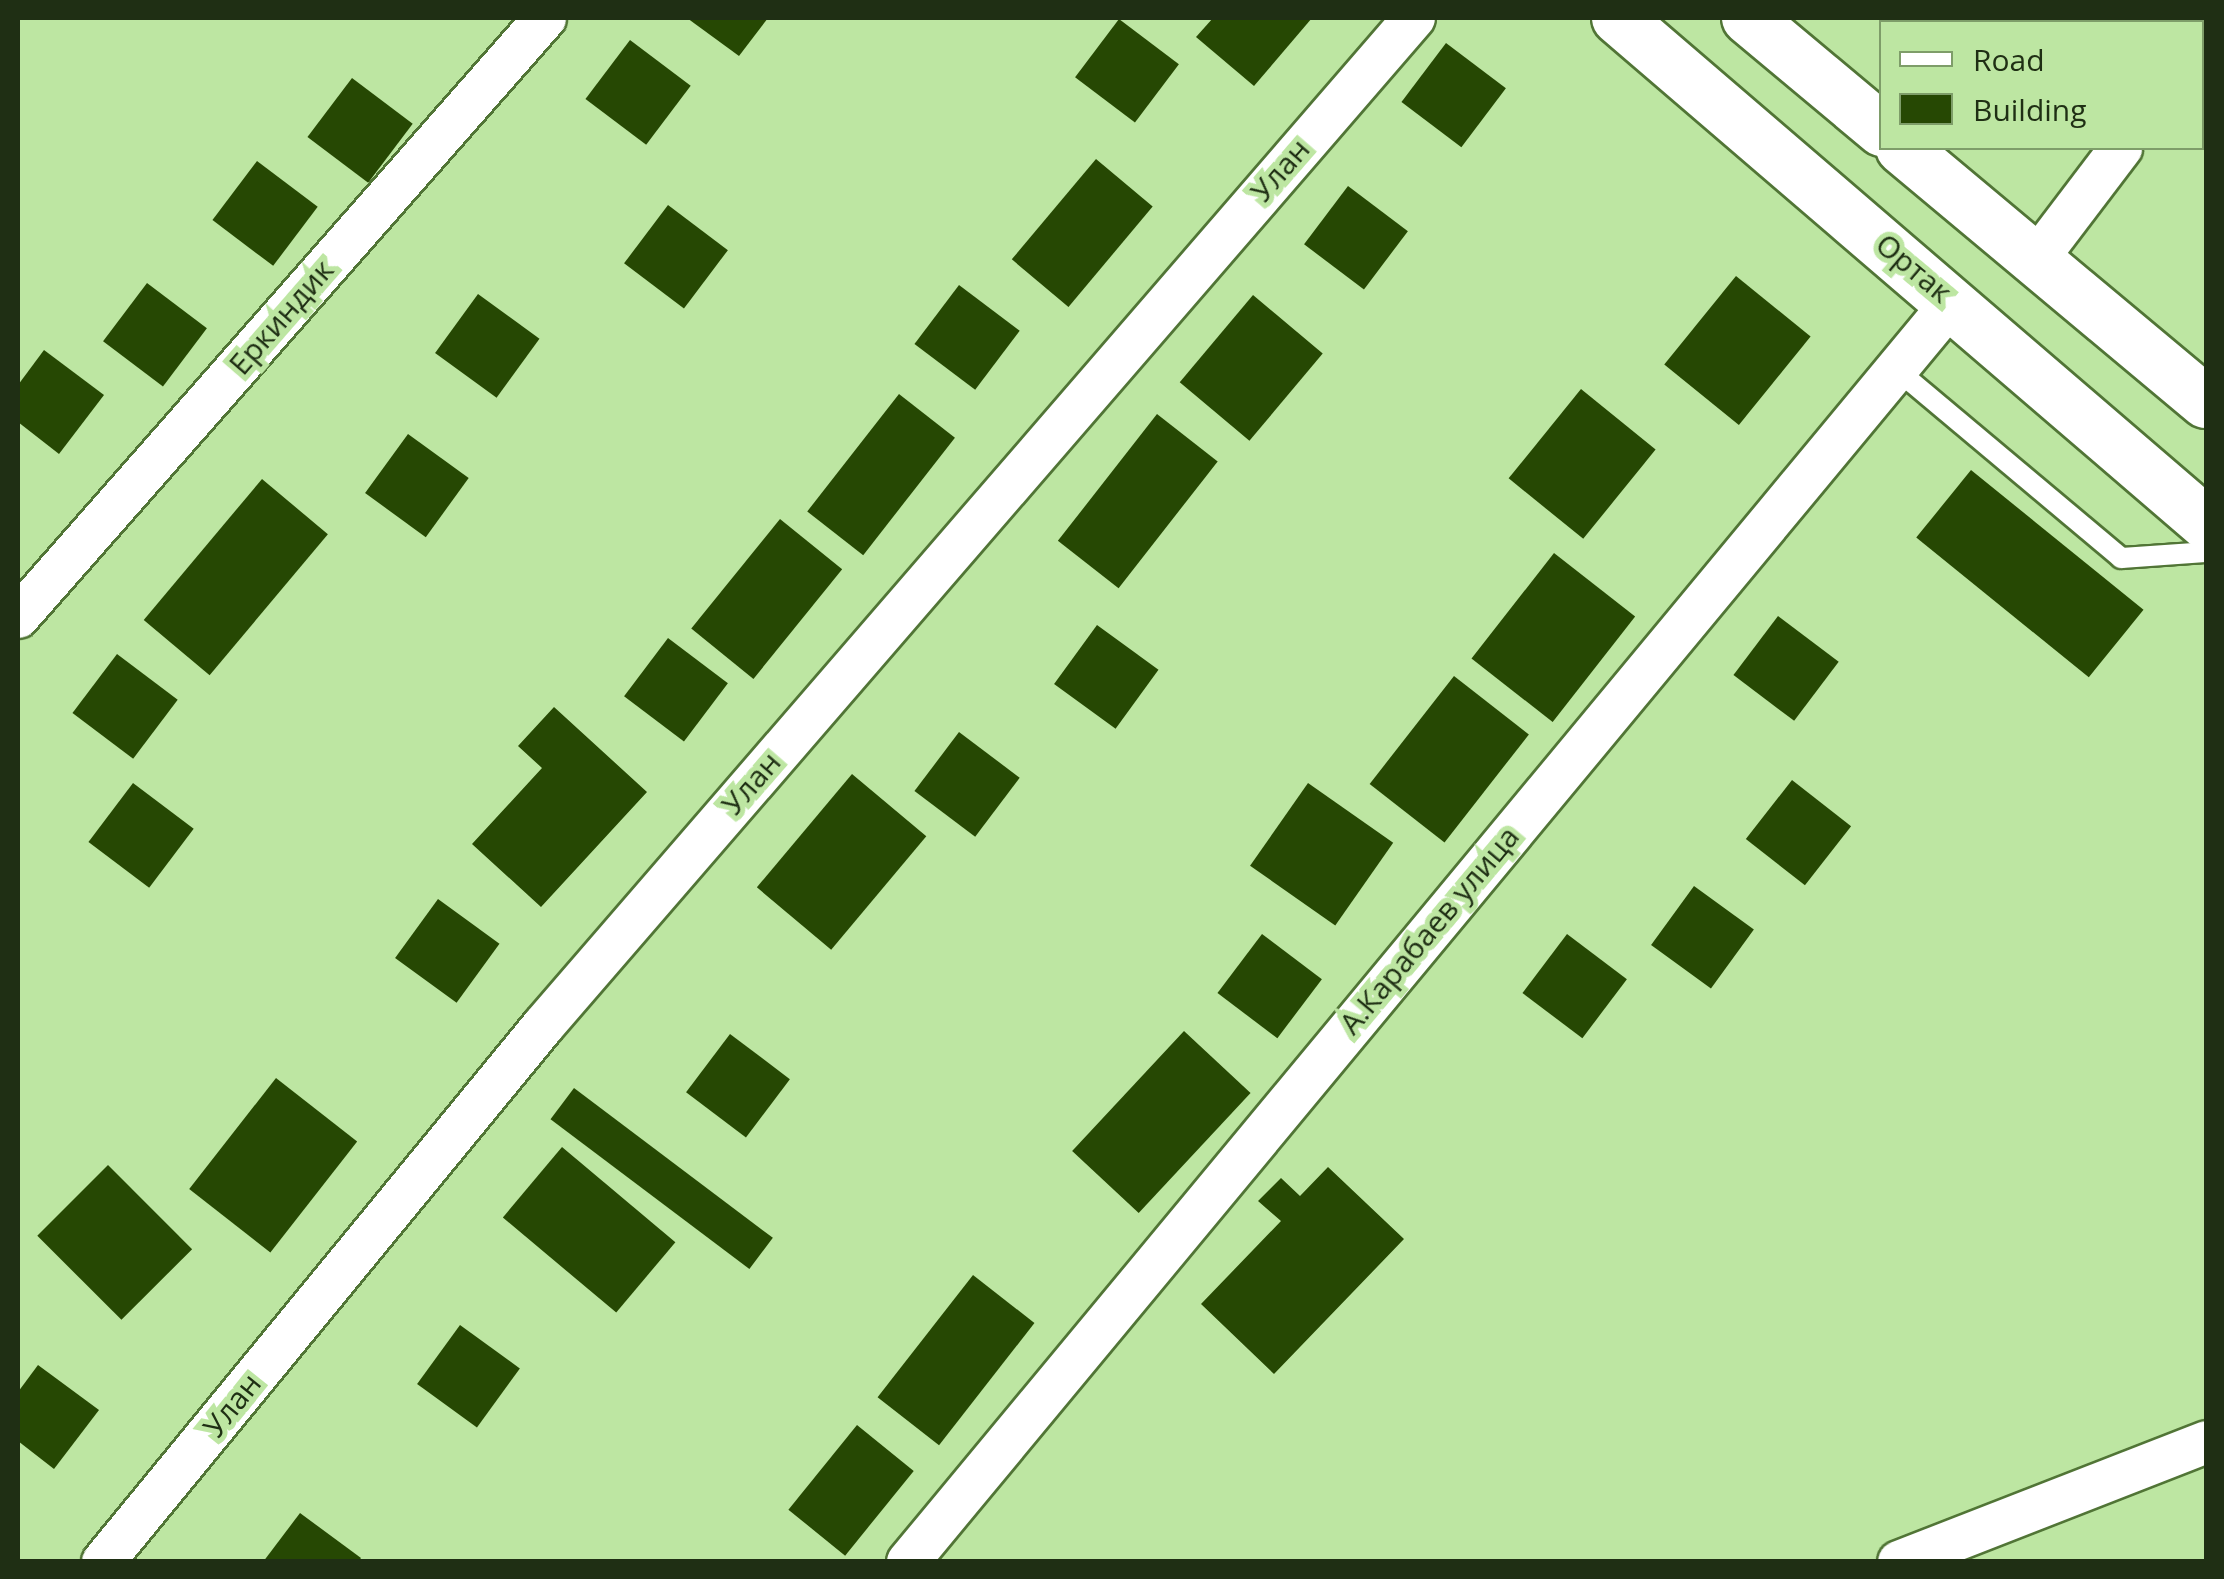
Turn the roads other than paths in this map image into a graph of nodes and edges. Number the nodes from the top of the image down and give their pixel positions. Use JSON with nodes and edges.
{"nodes":[{"id":1,"x":545,"y":18,"type":"edge"},
{"id":2,"x":1414,"y":18,"type":"edge"},
{"id":3,"x":1618,"y":18,"type":"edge"},
{"id":4,"x":1748,"y":18,"type":"edge"},
{"id":5,"x":1879,"y":127,"type":"edge"},
{"id":6,"x":1904,"y":150,"type":"edge"},
{"id":7,"x":2119,"y":150,"type":"edge"},
{"id":8,"x":2036,"y":260,"type":"junction"},
{"id":9,"x":1953,"y":301,"type":"junction"},
{"id":10,"x":1896,"y":369,"type":"junction"},
{"id":11,"x":2206,"y":402,"type":"edge"},
{"id":12,"x":2206,"y":523,"type":"edge"},
{"id":13,"x":2206,"y":552,"type":"edge"},
{"id":14,"x":18,"y":617,"type":"edge"},
{"id":15,"x":2206,"y":1442,"type":"edge"},
{"id":16,"x":103,"y":1562,"type":"edge"},
{"id":17,"x":908,"y":1562,"type":"edge"},
{"id":18,"x":1899,"y":1562,"type":"edge"}],
"edges":[{"from":1,"to":14,"type":"street","name":"Еркиндик"},
{"from":2,"to":16,"type":"street","name":"Улан"},
{"from":3,"to":9,"type":"street","name":"Ортак"},
{"from":4,"to":5,"type":"street"},
{"from":6,"to":8,"type":"street"},
{"from":7,"to":8,"type":"street"},
{"from":8,"to":11,"type":"street"},
{"from":9,"to":10,"type":"street","name":"А.Карабаев улица"},
{"from":9,"to":12,"type":"street","name":"Ортак"},
{"from":10,"to":13,"type":"lane"},
{"from":10,"to":17,"type":"street","name":"А.Карабаев улица"},
{"from":15,"to":18,"type":"street"}]}
